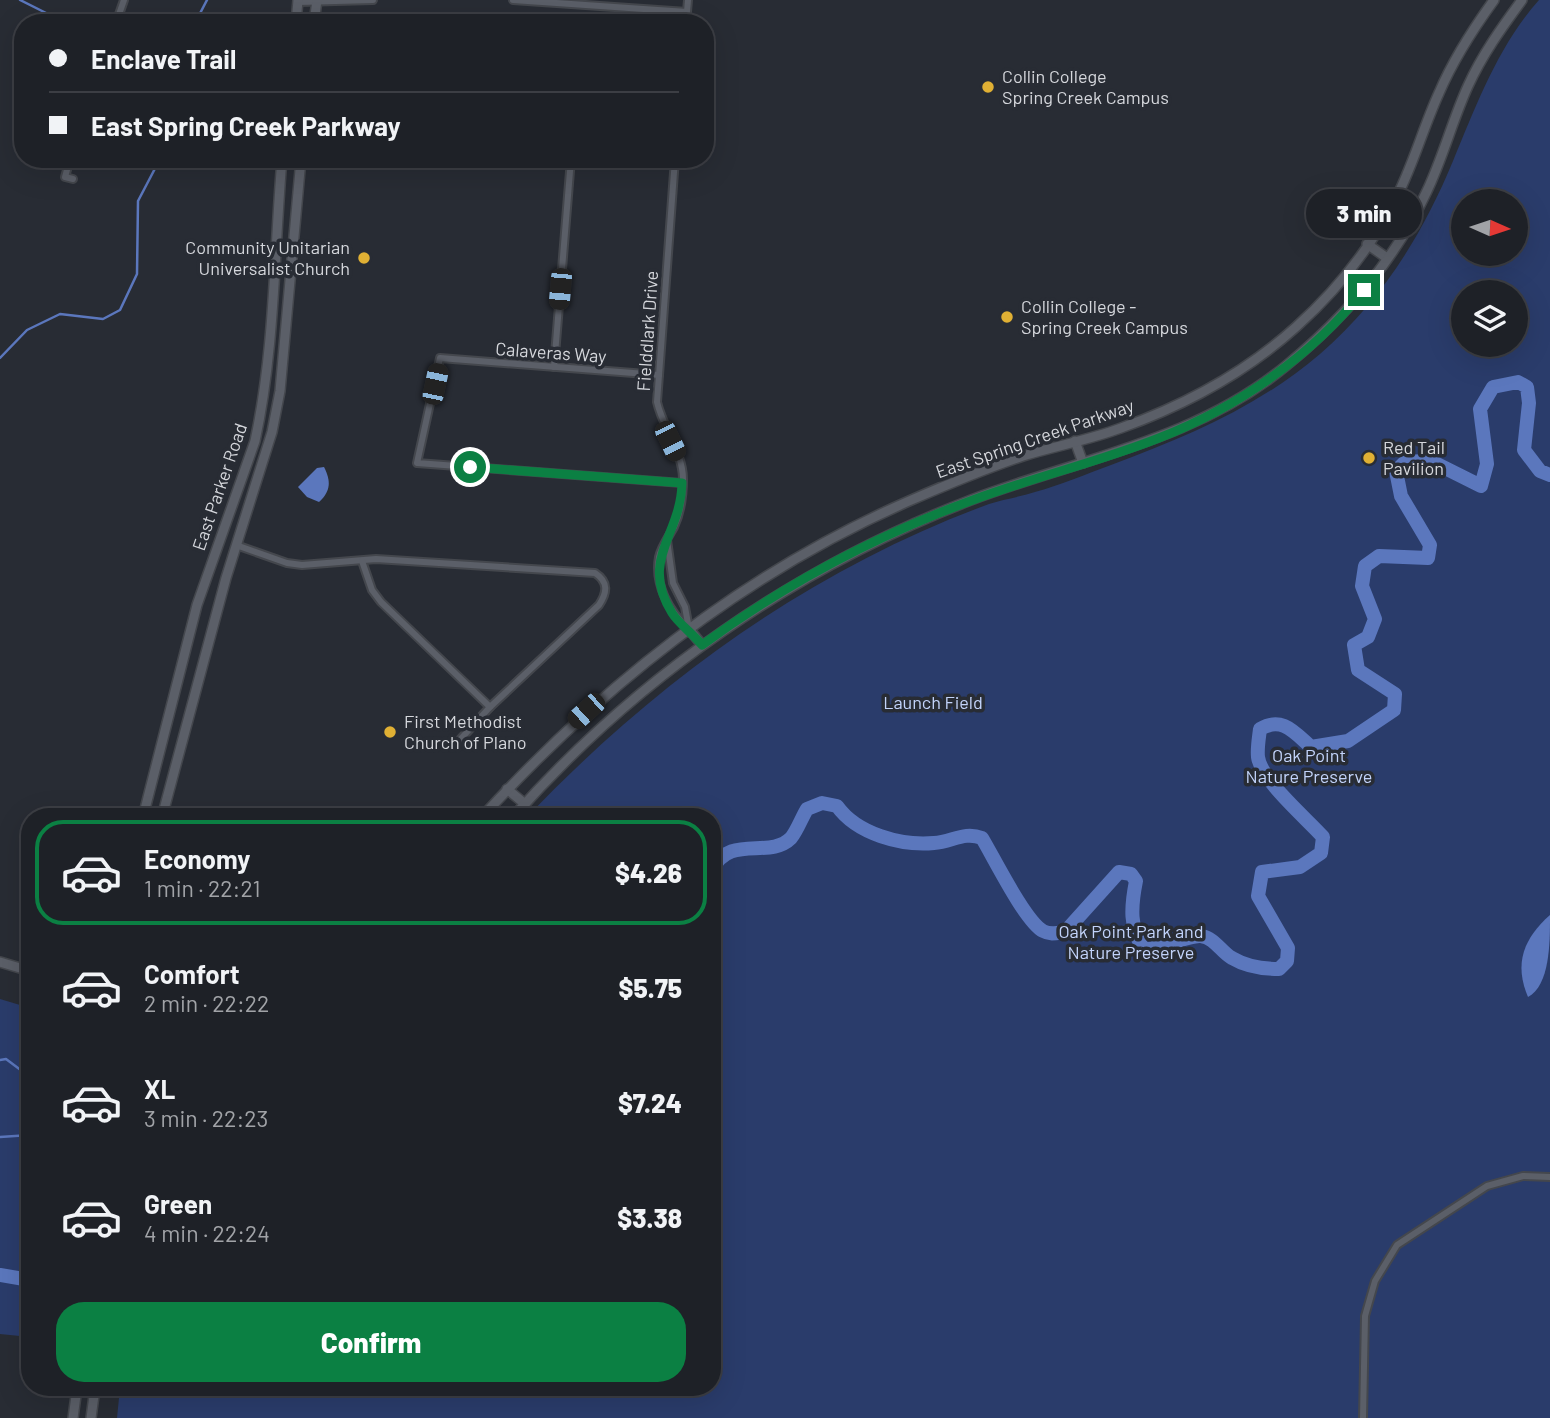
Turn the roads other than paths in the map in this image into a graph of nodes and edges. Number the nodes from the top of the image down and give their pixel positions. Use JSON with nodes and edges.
{"nodes":[{"id":1,"x":373,"y":0,"type":"edge"},
{"id":2,"x":513,"y":0,"type":"edge"},
{"id":3,"x":688,"y":0,"type":"edge"},
{"id":4,"x":1494,"y":0,"type":"edge"},
{"id":5,"x":1522,"y":0,"type":"edge"},
{"id":6,"x":298,"y":1,"type":"edge"},
{"id":7,"x":316,"y":1,"type":"edge"},
{"id":8,"x":687,"y":12,"type":"joint"},
{"id":9,"x":67,"y":168,"type":"edge"},
{"id":10,"x":281,"y":168,"type":"edge"},
{"id":11,"x":300,"y":168,"type":"edge"},
{"id":12,"x":570,"y":168,"type":"edge"},
{"id":13,"x":674,"y":168,"type":"edge"},
{"id":14,"x":73,"y":179,"type":"dead end"},
{"id":15,"x":279,"y":194,"type":"junction"},
{"id":16,"x":297,"y":196,"type":"junction"},
{"id":17,"x":276,"y":232,"type":"junction"},
{"id":18,"x":294,"y":235,"type":"junction"},
{"id":19,"x":1367,"y":244,"type":"junction"},
{"id":20,"x":1387,"y":258,"type":"junction"},
{"id":21,"x":272,"y":320,"type":"junction"},
{"id":22,"x":286,"y":320,"type":"junction"},
{"id":23,"x":554,"y":367,"type":"junction"},
{"id":24,"x":659,"y":375,"type":"junction"},
{"id":25,"x":264,"y":395,"type":"junction"},
{"id":26,"x":279,"y":397,"type":"junction"},
{"id":27,"x":255,"y":441,"type":"junction"},
{"id":28,"x":1075,"y":441,"type":"junction"},
{"id":29,"x":270,"y":444,"type":"junction"},
{"id":30,"x":1083,"y":463,"type":"junction"},
{"id":31,"x":682,"y":483,"type":"junction"},
{"id":32,"x":219,"y":539,"type":"junction"},
{"id":33,"x":667,"y":540,"type":"junction"},
{"id":34,"x":236,"y":545,"type":"junction"},
{"id":35,"x":362,"y":561,"type":"junction"},
{"id":36,"x":689,"y":629,"type":"junction"},
{"id":37,"x":702,"y":645,"type":"junction"},
{"id":38,"x":490,"y":707,"type":"junction"},
{"id":39,"x":162,"y":736,"type":"junction"},
{"id":40,"x":181,"y":742,"type":"junction"},
{"id":41,"x":456,"y":744,"type":"dead end"},
{"id":42,"x":508,"y":789,"type":"junction"},
{"id":43,"x":525,"y":804,"type":"junction"},
{"id":44,"x":145,"y":808,"type":"edge"},
{"id":45,"x":164,"y":808,"type":"edge"},
{"id":46,"x":490,"y":808,"type":"edge"},
{"id":47,"x":521,"y":808,"type":"edge"},
{"id":48,"x":4,"y":963,"type":"edge"},
{"id":49,"x":21,"y":968,"type":"edge"},
{"id":50,"x":1550,"y":1177,"type":"edge"},
{"id":51,"x":75,"y":1396,"type":"edge"},
{"id":52,"x":94,"y":1396,"type":"edge"},
{"id":53,"x":73,"y":1418,"type":"edge"},
{"id":54,"x":91,"y":1418,"type":"edge"},
{"id":55,"x":1363,"y":1418,"type":"edge"}],
"edges":[{"from":1,"to":7,"type":"street"},
{"from":2,"to":8,"type":"street"},
{"from":3,"to":8,"type":"street"},
{"from":4,"to":19,"type":"main road","name":"East Spring Creek Parkway"},
{"from":5,"to":20,"type":"main road","name":"East Spring Creek Parkway"},
{"from":6,"to":7,"type":"street"},
{"from":9,"to":14,"type":"street"},
{"from":10,"to":15,"type":"main road","name":"East Parker Road"},
{"from":11,"to":16,"type":"main road","name":"East Parker Road"},
{"from":12,"to":23,"type":"street"},
{"from":13,"to":24,"type":"street","name":"Fielddlark Drive"},
{"from":15,"to":16,"type":"main road"},
{"from":15,"to":17,"type":"main road","name":"East Parker Road"},
{"from":16,"to":18,"type":"main road","name":"East Parker Road"},
{"from":17,"to":18,"type":"main road"},
{"from":17,"to":21,"type":"main road","name":"East Parker Road"},
{"from":18,"to":22,"type":"main road","name":"East Parker Road"},
{"from":19,"to":20,"type":"main road"},
{"from":19,"to":28,"type":"main road","name":"East Spring Creek Parkway"},
{"from":20,"to":30,"type":"main road","name":"East Spring Creek Parkway"},
{"from":21,"to":22,"type":"main road"},
{"from":21,"to":25,"type":"main road","name":"East Parker Road"},
{"from":22,"to":26,"type":"main road","name":"East Parker Road"},
{"from":23,"to":24,"type":"street","name":"Calaveras Way"},
{"from":23,"to":31,"type":"street","name":"Calaveras Way"},
{"from":24,"to":31,"type":"street","name":"Fielddlark Drive"},
{"from":25,"to":26,"type":"main road"},
{"from":25,"to":27,"type":"main road","name":"East Parker Road"},
{"from":26,"to":29,"type":"main road","name":"East Parker Road"},
{"from":27,"to":29,"type":"main road"},
{"from":27,"to":32,"type":"main road","name":"East Parker Road"},
{"from":28,"to":30,"type":"main road"},
{"from":28,"to":36,"type":"main road","name":"East Spring Creek Parkway"},
{"from":29,"to":34,"type":"main road","name":"East Parker Road"},
{"from":30,"to":37,"type":"main road","name":"East Spring Creek Parkway"},
{"from":31,"to":33,"type":"street","name":"Fielddlark Drive"},
{"from":32,"to":34,"type":"main road"},
{"from":32,"to":39,"type":"main road","name":"East Parker Road"},
{"from":33,"to":36,"type":"street"},
{"from":33,"to":36,"type":"street","name":"Fielddlark Drive"},
{"from":34,"to":35,"type":"street"},
{"from":34,"to":40,"type":"main road","name":"East Parker Road"},
{"from":35,"to":38,"type":"street"},
{"from":35,"to":38,"type":"street"},
{"from":36,"to":37,"type":"main road"},
{"from":36,"to":42,"type":"main road","name":"East Spring Creek Parkway"},
{"from":37,"to":43,"type":"main road","name":"East Spring Creek Parkway"},
{"from":38,"to":41,"type":"street"},
{"from":39,"to":40,"type":"main road"},
{"from":39,"to":44,"type":"main road","name":"East Parker Road"},
{"from":40,"to":45,"type":"main road","name":"East Parker Road"},
{"from":42,"to":43,"type":"main road"},
{"from":42,"to":46,"type":"main road","name":"East Spring Creek Parkway"},
{"from":43,"to":47,"type":"main road","name":"East Spring Creek Parkway"},
{"from":48,"to":49,"type":"main road"},
{"from":50,"to":55,"type":"street"},
{"from":51,"to":53,"type":"main road"},
{"from":52,"to":54,"type":"main road"}]}
